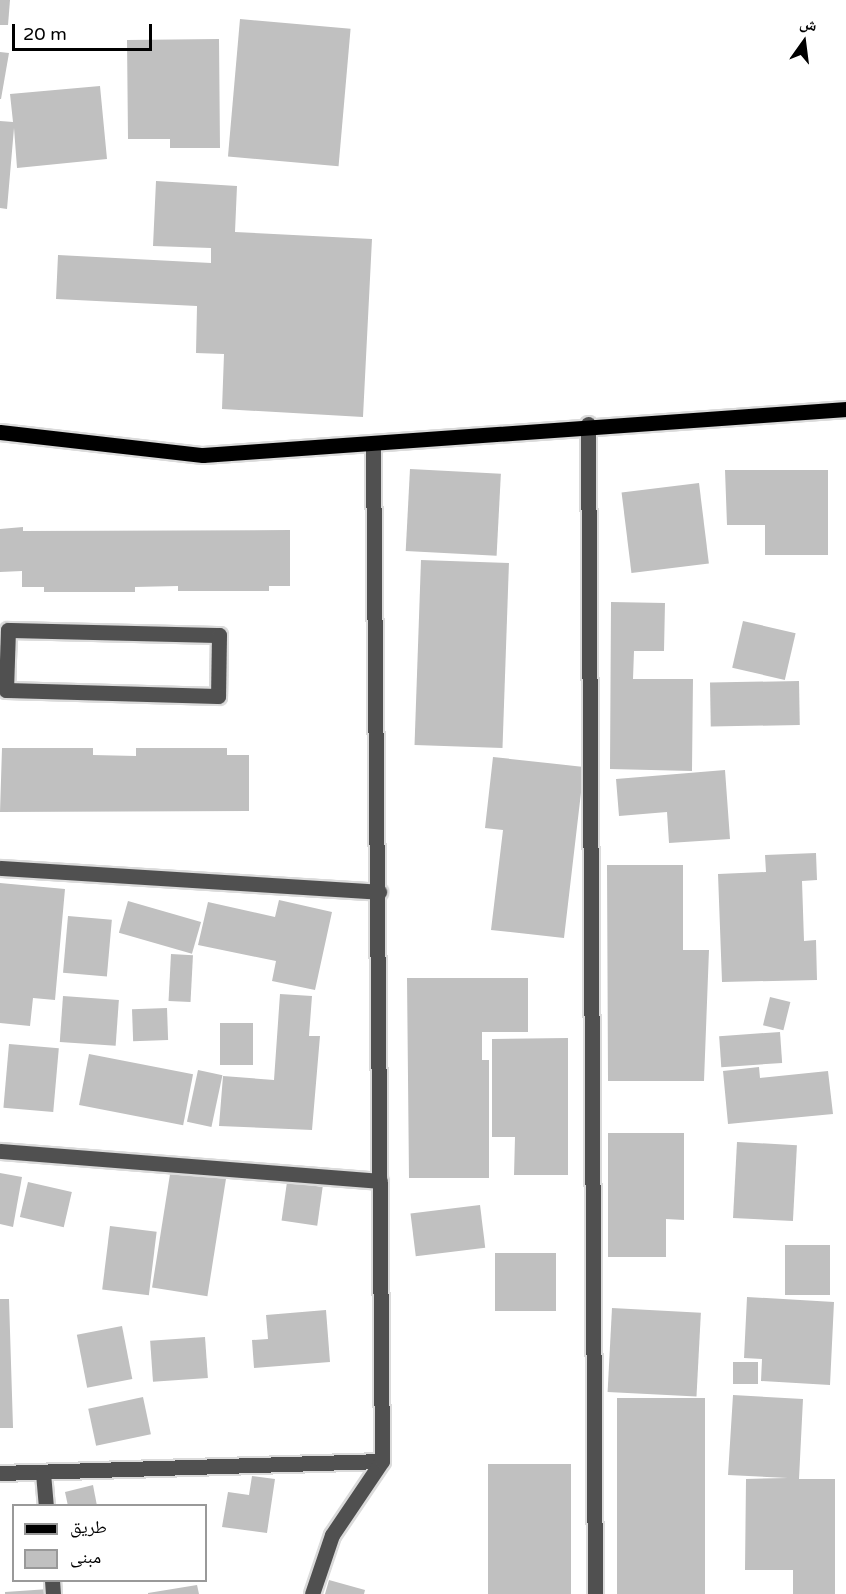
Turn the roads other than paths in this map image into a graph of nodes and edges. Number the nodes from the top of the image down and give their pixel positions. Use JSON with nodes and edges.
{"nodes":[{"id":1,"x":846,"y":409,"type":"edge"},
{"id":2,"x":588,"y":424,"type":"junction"},
{"id":3,"x":0,"y":432,"type":"edge"},
{"id":4,"x":373,"y":445,"type":"junction"},
{"id":5,"x":4,"y":661,"type":"edge"},
{"id":6,"x":0,"y":868,"type":"edge"},
{"id":7,"x":379,"y":892,"type":"junction"},
{"id":8,"x":0,"y":1151,"type":"edge"},
{"id":9,"x":380,"y":1181,"type":"junction"},
{"id":10,"x":382,"y":1461,"type":"junction"},
{"id":11,"x":0,"y":1473,"type":"edge"},
{"id":12,"x":43,"y":1473,"type":"junction"},
{"id":13,"x":46,"y":1504,"type":"edge"},
{"id":14,"x":312,"y":1594,"type":"edge"},
{"id":15,"x":595,"y":1594,"type":"edge"}],
"edges":[{"from":1,"to":2,"type":"main road"},
{"from":2,"to":4,"type":"main road"},
{"from":2,"to":15,"type":"street"},
{"from":3,"to":4,"type":"main road"},
{"from":4,"to":7,"type":"street"},
{"from":5,"to":5,"type":"street"},
{"from":6,"to":7,"type":"street"},
{"from":7,"to":9,"type":"street"},
{"from":8,"to":9,"type":"street"},
{"from":9,"to":10,"type":"street"},
{"from":10,"to":12,"type":"street"},
{"from":10,"to":14,"type":"street"},
{"from":11,"to":12,"type":"street"},
{"from":12,"to":13,"type":"street"}]}
